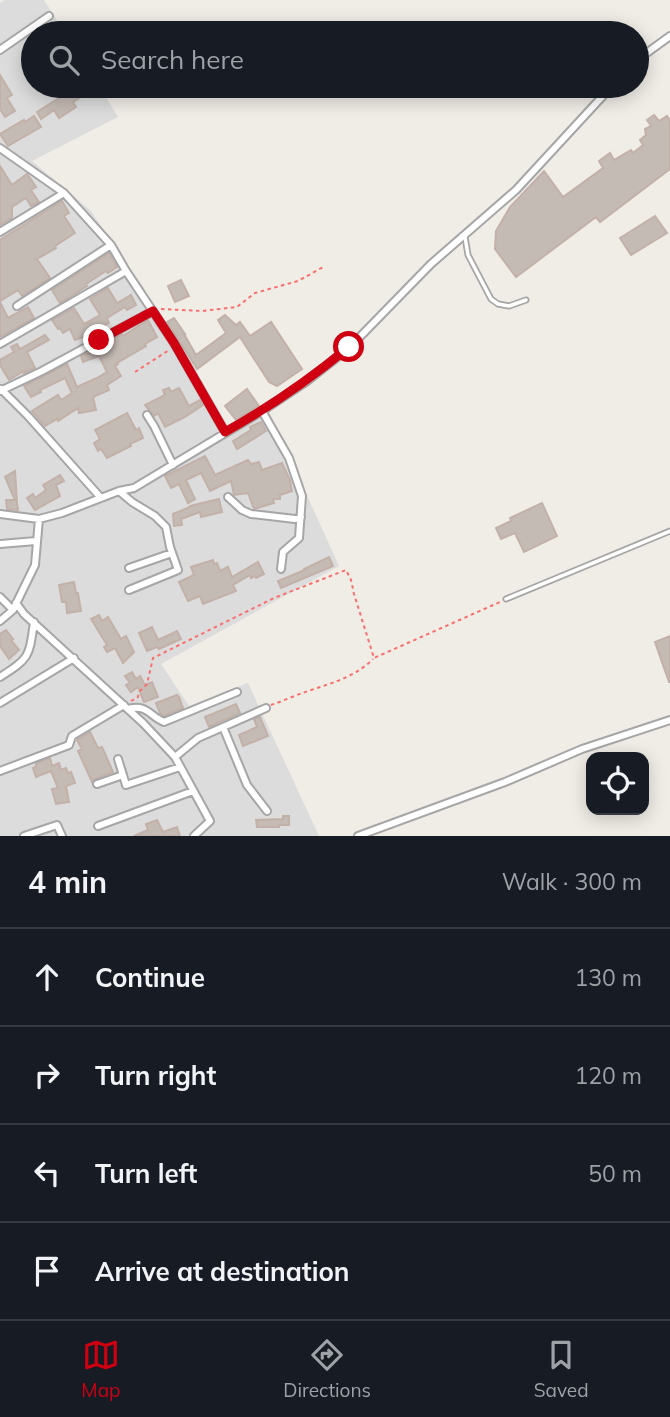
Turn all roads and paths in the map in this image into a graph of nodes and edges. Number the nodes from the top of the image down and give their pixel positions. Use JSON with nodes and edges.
{"nodes":[{"id":1,"x":48,"y":16,"type":"dead end"},
{"id":2,"x":41,"y":21,"type":"edge"},
{"id":3,"x":21,"y":35,"type":"edge"},
{"id":4,"x":670,"y":36,"type":"edge"},
{"id":5,"x":0,"y":50,"type":"edge"},
{"id":6,"x":649,"y":51,"type":"edge"},
{"id":7,"x":601,"y":98,"type":"edge"},
{"id":8,"x":0,"y":148,"type":"edge"},
{"id":9,"x":64,"y":193,"type":"junction"},
{"id":10,"x":0,"y":232,"type":"edge"},
{"id":11,"x":464,"y":235,"type":"junction"},
{"id":12,"x":111,"y":245,"type":"junction"},
{"id":13,"x":325,"y":266,"type":"dead end"},
{"id":14,"x":126,"y":271,"type":"junction"},
{"id":15,"x":526,"y":300,"type":"dead end"},
{"id":16,"x":17,"y":306,"type":"dead end"},
{"id":17,"x":154,"y":312,"type":"junction"},
{"id":18,"x":0,"y":344,"type":"edge"},
{"id":19,"x":175,"y":345,"type":"junction"},
{"id":20,"x":135,"y":372,"type":"dead end"},
{"id":21,"x":1,"y":390,"type":"edge"},
{"id":22,"x":262,"y":411,"type":"junction"},
{"id":23,"x":147,"y":415,"type":"dead end"},
{"id":24,"x":225,"y":432,"type":"junction"},
{"id":25,"x":173,"y":465,"type":"junction"},
{"id":26,"x":119,"y":491,"type":"junction"},
{"id":27,"x":228,"y":497,"type":"dead end"},
{"id":28,"x":101,"y":498,"type":"junction"},
{"id":29,"x":0,"y":514,"type":"edge"},
{"id":30,"x":301,"y":517,"type":"junction"},
{"id":31,"x":39,"y":519,"type":"junction"},
{"id":32,"x":670,"y":531,"type":"edge"},
{"id":33,"x":36,"y":541,"type":"junction"},
{"id":34,"x":0,"y":544,"type":"edge"},
{"id":35,"x":172,"y":553,"type":"junction"},
{"id":36,"x":129,"y":568,"type":"dead end"},
{"id":37,"x":281,"y":569,"type":"dead end"},
{"id":38,"x":129,"y":590,"type":"dead end"},
{"id":39,"x":0,"y":597,"type":"edge"},
{"id":40,"x":506,"y":599,"type":"joint"},
{"id":41,"x":16,"y":603,"type":"junction"},
{"id":42,"x":13,"y":610,"type":"junction"},
{"id":43,"x":0,"y":621,"type":"edge"},
{"id":44,"x":34,"y":622,"type":"junction"},
{"id":45,"x":74,"y":658,"type":"junction"},
{"id":46,"x":374,"y":658,"type":"junction"},
{"id":47,"x":0,"y":677,"type":"edge"},
{"id":48,"x":237,"y":692,"type":"dead end"},
{"id":49,"x":0,"y":704,"type":"edge"},
{"id":50,"x":126,"y":707,"type":"junction"},
{"id":51,"x":266,"y":708,"type":"joint"},
{"id":52,"x":670,"y":720,"type":"edge"},
{"id":53,"x":223,"y":727,"type":"junction"},
{"id":54,"x":174,"y":757,"type":"junction"},
{"id":55,"x":118,"y":759,"type":"dead end"},
{"id":56,"x":180,"y":767,"type":"junction"},
{"id":57,"x":0,"y":771,"type":"edge"},
{"id":58,"x":123,"y":775,"type":"junction"},
{"id":59,"x":97,"y":784,"type":"dead end"},
{"id":60,"x":193,"y":791,"type":"junction"},
{"id":61,"x":267,"y":811,"type":"dead end"},
{"id":62,"x":99,"y":826,"type":"dead end"},
{"id":63,"x":24,"y":836,"type":"edge"},
{"id":64,"x":62,"y":836,"type":"edge"},
{"id":65,"x":194,"y":836,"type":"edge"},
{"id":66,"x":358,"y":836,"type":"edge"}],
"edges":[{"from":1,"to":2,"type":"street"},
{"from":3,"to":5,"type":"street"},
{"from":4,"to":6,"type":"street"},
{"from":7,"to":11,"type":"street"},
{"from":8,"to":9,"type":"street"},
{"from":9,"to":10,"type":"street"},
{"from":9,"to":12,"type":"street"},
{"from":11,"to":15,"type":"lane"},
{"from":11,"to":22,"type":"street"},
{"from":12,"to":14,"type":"street"},
{"from":12,"to":16,"type":"street"},
{"from":13,"to":17,"type":"path"},
{"from":14,"to":17,"type":"street"},
{"from":14,"to":18,"type":"street"},
{"from":17,"to":19,"type":"street"},
{"from":17,"to":21,"type":"street"},
{"from":19,"to":20,"type":"path"},
{"from":19,"to":24,"type":"street"},
{"from":21,"to":28,"type":"street"},
{"from":22,"to":24,"type":"street"},
{"from":22,"to":30,"type":"street"},
{"from":23,"to":25,"type":"street"},
{"from":24,"to":25,"type":"street"},
{"from":25,"to":26,"type":"street"},
{"from":26,"to":28,"type":"street"},
{"from":26,"to":35,"type":"street"},
{"from":27,"to":30,"type":"street"},
{"from":28,"to":31,"type":"street"},
{"from":29,"to":31,"type":"street"},
{"from":30,"to":37,"type":"street"},
{"from":31,"to":33,"type":"street"},
{"from":32,"to":40,"type":"lane"},
{"from":33,"to":34,"type":"street"},
{"from":33,"to":41,"type":"street"},
{"from":35,"to":36,"type":"street"},
{"from":35,"to":38,"type":"street"},
{"from":39,"to":42,"type":"street"},
{"from":40,"to":46,"type":"path"},
{"from":41,"to":42,"type":"street"},
{"from":41,"to":44,"type":"street"},
{"from":42,"to":43,"type":"street"},
{"from":44,"to":45,"type":"street"},
{"from":44,"to":47,"type":"street"},
{"from":45,"to":49,"type":"street"},
{"from":45,"to":50,"type":"street"},
{"from":46,"to":50,"type":"path"},
{"from":46,"to":51,"type":"path"},
{"from":48,"to":50,"type":"street"},
{"from":50,"to":54,"type":"street"},
{"from":50,"to":57,"type":"street"},
{"from":51,"to":53,"type":"street"},
{"from":52,"to":66,"type":"street"},
{"from":53,"to":54,"type":"street"},
{"from":53,"to":61,"type":"street"},
{"from":54,"to":56,"type":"street"},
{"from":55,"to":58,"type":"street"},
{"from":56,"to":58,"type":"street"},
{"from":56,"to":60,"type":"street"},
{"from":58,"to":59,"type":"street"},
{"from":60,"to":62,"type":"street"},
{"from":60,"to":65,"type":"street"},
{"from":63,"to":64,"type":"street"}]}
